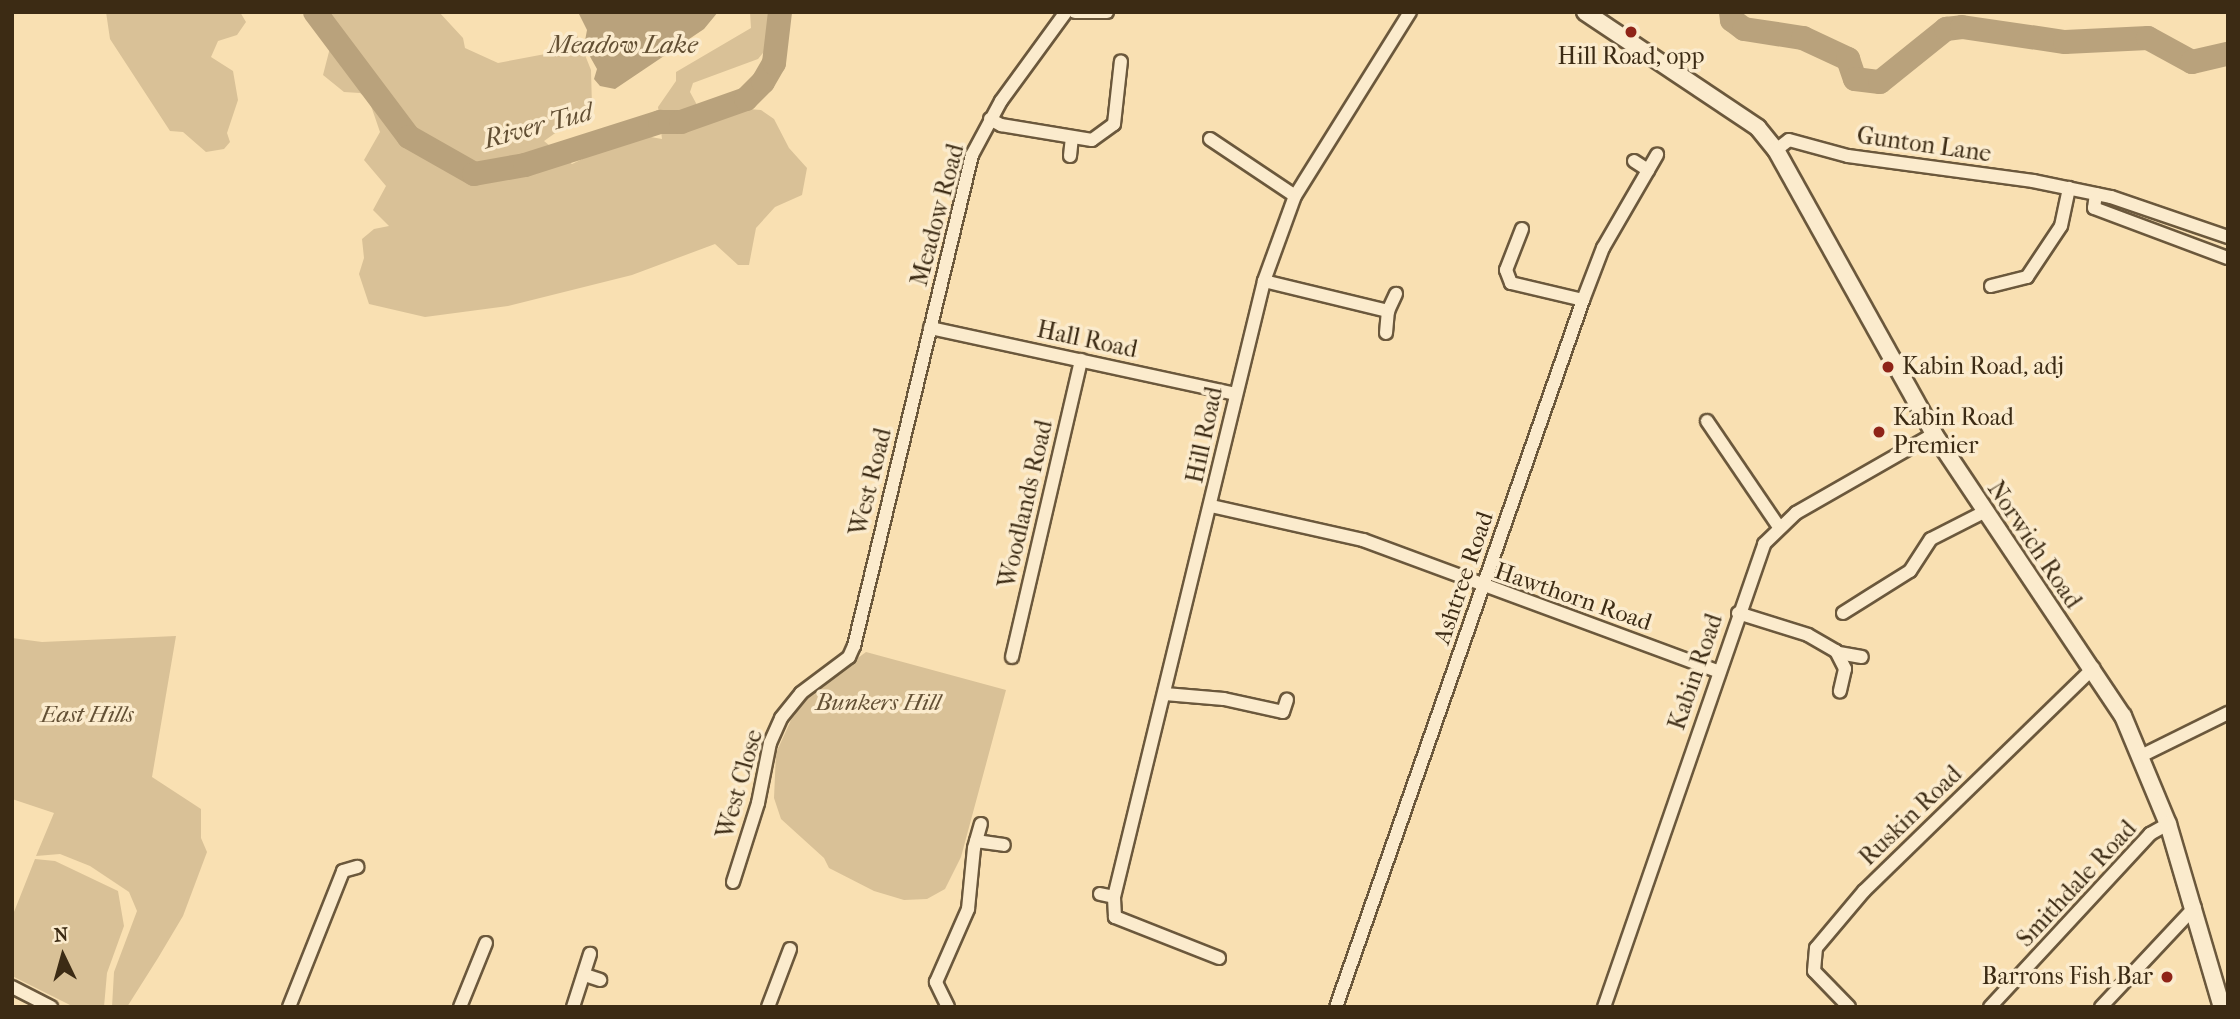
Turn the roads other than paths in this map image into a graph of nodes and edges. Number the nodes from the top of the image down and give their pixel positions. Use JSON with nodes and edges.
{"nodes":[{"id":1,"x":1066,"y":12,"type":"edge"},
{"id":2,"x":1075,"y":12,"type":"edge"},
{"id":3,"x":1107,"y":12,"type":"edge"},
{"id":4,"x":1410,"y":12,"type":"edge"},
{"id":5,"x":1585,"y":12,"type":"edge"},
{"id":6,"x":1121,"y":61,"type":"dead end"},
{"id":7,"x":990,"y":119,"type":"junction"},
{"id":8,"x":1072,"y":138,"type":"junction"},
{"id":9,"x":1210,"y":139,"type":"dead end"},
{"id":10,"x":1776,"y":150,"type":"junction"},
{"id":11,"x":1657,"y":155,"type":"dead end"},
{"id":12,"x":1070,"y":156,"type":"dead end"},
{"id":13,"x":1634,"y":161,"type":"dead end"},
{"id":14,"x":1648,"y":170,"type":"junction"},
{"id":15,"x":2069,"y":188,"type":"junction"},
{"id":16,"x":2096,"y":194,"type":"junction"},
{"id":17,"x":1295,"y":196,"type":"junction"},
{"id":18,"x":1522,"y":229,"type":"dead end"},
{"id":19,"x":2228,"y":237,"type":"edge"},
{"id":20,"x":2228,"y":258,"type":"edge"},
{"id":21,"x":1264,"y":281,"type":"junction"},
{"id":22,"x":1991,"y":286,"type":"dead end"},
{"id":23,"x":1396,"y":294,"type":"dead end"},
{"id":24,"x":1583,"y":300,"type":"junction"},
{"id":25,"x":1388,"y":311,"type":"junction"},
{"id":26,"x":930,"y":328,"type":"junction"},
{"id":27,"x":1386,"y":333,"type":"dead end"},
{"id":28,"x":1081,"y":360,"type":"junction"},
{"id":29,"x":1235,"y":394,"type":"junction"},
{"id":30,"x":1707,"y":421,"type":"dead end"},
{"id":31,"x":1934,"y":434,"type":"junction"},
{"id":32,"x":1211,"y":506,"type":"junction"},
{"id":33,"x":1984,"y":512,"type":"junction"},
{"id":34,"x":1779,"y":527,"type":"junction"},
{"id":35,"x":1483,"y":588,"type":"junction"},
{"id":36,"x":1738,"y":613,"type":"junction"},
{"id":37,"x":1843,"y":614,"type":"dead end"},
{"id":38,"x":854,"y":646,"type":"joint"},
{"id":39,"x":1836,"y":651,"type":"junction"},
{"id":40,"x":1013,"y":657,"type":"dead end"},
{"id":41,"x":1862,"y":657,"type":"dead end"},
{"id":42,"x":2093,"y":668,"type":"junction"},
{"id":43,"x":1719,"y":672,"type":"junction"},
{"id":44,"x":1840,"y":691,"type":"dead end"},
{"id":45,"x":1165,"y":694,"type":"junction"},
{"id":46,"x":1287,"y":700,"type":"dead end"},
{"id":47,"x":2228,"y":713,"type":"edge"},
{"id":48,"x":2143,"y":755,"type":"junction"},
{"id":49,"x":981,"y":824,"type":"dead end"},
{"id":50,"x":2168,"y":824,"type":"junction"},
{"id":51,"x":976,"y":841,"type":"junction"},
{"id":52,"x":1004,"y":845,"type":"dead end"},
{"id":53,"x":357,"y":867,"type":"dead end"},
{"id":54,"x":733,"y":882,"type":"dead end"},
{"id":55,"x":1100,"y":894,"type":"dead end"},
{"id":56,"x":1114,"y":897,"type":"junction"},
{"id":57,"x":2195,"y":907,"type":"junction"},
{"id":58,"x":486,"y":943,"type":"dead end"},
{"id":59,"x":790,"y":949,"type":"dead end"},
{"id":60,"x":590,"y":954,"type":"dead end"},
{"id":61,"x":1211,"y":960,"type":"dead end"},
{"id":62,"x":585,"y":975,"type":"junction"},
{"id":63,"x":600,"y":980,"type":"dead end"},
{"id":64,"x":12,"y":987,"type":"edge"},
{"id":65,"x":51,"y":1007,"type":"edge"},
{"id":66,"x":289,"y":1007,"type":"edge"},
{"id":67,"x":460,"y":1007,"type":"edge"},
{"id":68,"x":573,"y":1007,"type":"edge"},
{"id":69,"x":768,"y":1007,"type":"edge"},
{"id":70,"x":948,"y":1007,"type":"edge"},
{"id":71,"x":1336,"y":1007,"type":"edge"},
{"id":72,"x":1604,"y":1007,"type":"edge"},
{"id":73,"x":1849,"y":1007,"type":"edge"},
{"id":74,"x":1990,"y":1007,"type":"edge"},
{"id":75,"x":2101,"y":1007,"type":"edge"},
{"id":76,"x":2222,"y":1007,"type":"edge"}],
"edges":[{"from":1,"to":7,"type":"street","name":"Meadow Road"},
{"from":2,"to":3,"type":"street"},
{"from":4,"to":17,"type":"street","name":"Hill Road"},
{"from":5,"to":10,"type":"street","name":"Norwich Road"},
{"from":6,"to":8,"type":"street"},
{"from":7,"to":8,"type":"street"},
{"from":7,"to":26,"type":"street","name":"Meadow Road"},
{"from":8,"to":12,"type":"street"},
{"from":9,"to":17,"type":"street"},
{"from":10,"to":15,"type":"street","name":"Gunton Lane"},
{"from":10,"to":31,"type":"street","name":"Norwich Road"},
{"from":11,"to":14,"type":"street","name":"Ashtree Road"},
{"from":13,"to":14,"type":"street"},
{"from":14,"to":24,"type":"street","name":"Ashtree Road"},
{"from":15,"to":16,"type":"street","name":"Gunton Lane"},
{"from":15,"to":22,"type":"street"},
{"from":16,"to":19,"type":"street","name":"Gunton Lane"},
{"from":16,"to":20,"type":"street"},
{"from":17,"to":21,"type":"street","name":"Hill Road"},
{"from":18,"to":24,"type":"street"},
{"from":21,"to":25,"type":"street"},
{"from":21,"to":29,"type":"street","name":"Hill Road"},
{"from":23,"to":25,"type":"street"},
{"from":24,"to":35,"type":"street","name":"Ashtree Road"},
{"from":25,"to":27,"type":"street"},
{"from":26,"to":28,"type":"street","name":"Hall Road"},
{"from":26,"to":38,"type":"street","name":"West Road"},
{"from":28,"to":29,"type":"street","name":"Hall Road"},
{"from":28,"to":40,"type":"street","name":"Woodlands Road"},
{"from":29,"to":32,"type":"street","name":"Hill Road"},
{"from":30,"to":34,"type":"street"},
{"from":31,"to":33,"type":"street","name":"Norwich Road"},
{"from":31,"to":34,"type":"street","name":"Kabin Road"},
{"from":32,"to":35,"type":"street","name":"Hawthorn Road"},
{"from":32,"to":45,"type":"street","name":"Hill Road"},
{"from":33,"to":37,"type":"street"},
{"from":33,"to":42,"type":"street","name":"Norwich Road"},
{"from":34,"to":36,"type":"street","name":"Kabin Road"},
{"from":35,"to":43,"type":"street","name":"Hawthorn Road"},
{"from":35,"to":71,"type":"street","name":"Ashtree Road"},
{"from":36,"to":39,"type":"street"},
{"from":36,"to":43,"type":"street","name":"Kabin Road"},
{"from":38,"to":54,"type":"street","name":"West Close"},
{"from":39,"to":41,"type":"street"},
{"from":39,"to":44,"type":"street"},
{"from":42,"to":48,"type":"street","name":"Norwich Road"},
{"from":42,"to":73,"type":"street","name":"Ruskin Road"},
{"from":43,"to":72,"type":"street","name":"Kabin Road"},
{"from":45,"to":46,"type":"street"},
{"from":45,"to":56,"type":"street","name":"Hill Road"},
{"from":47,"to":48,"type":"street"},
{"from":48,"to":50,"type":"street","name":"Norwich Road"},
{"from":49,"to":51,"type":"street"},
{"from":50,"to":57,"type":"street","name":"Norwich Road"},
{"from":50,"to":74,"type":"street","name":"Smithdale Road"},
{"from":51,"to":52,"type":"street"},
{"from":51,"to":70,"type":"street"},
{"from":53,"to":66,"type":"street"},
{"from":55,"to":56,"type":"street"},
{"from":56,"to":61,"type":"street","name":"Hill Road"},
{"from":57,"to":75,"type":"street"},
{"from":57,"to":76,"type":"street","name":"Norwich Road"},
{"from":58,"to":67,"type":"street"},
{"from":59,"to":69,"type":"street"},
{"from":60,"to":62,"type":"street"},
{"from":62,"to":63,"type":"street"},
{"from":62,"to":68,"type":"street"},
{"from":64,"to":65,"type":"street"}]}
